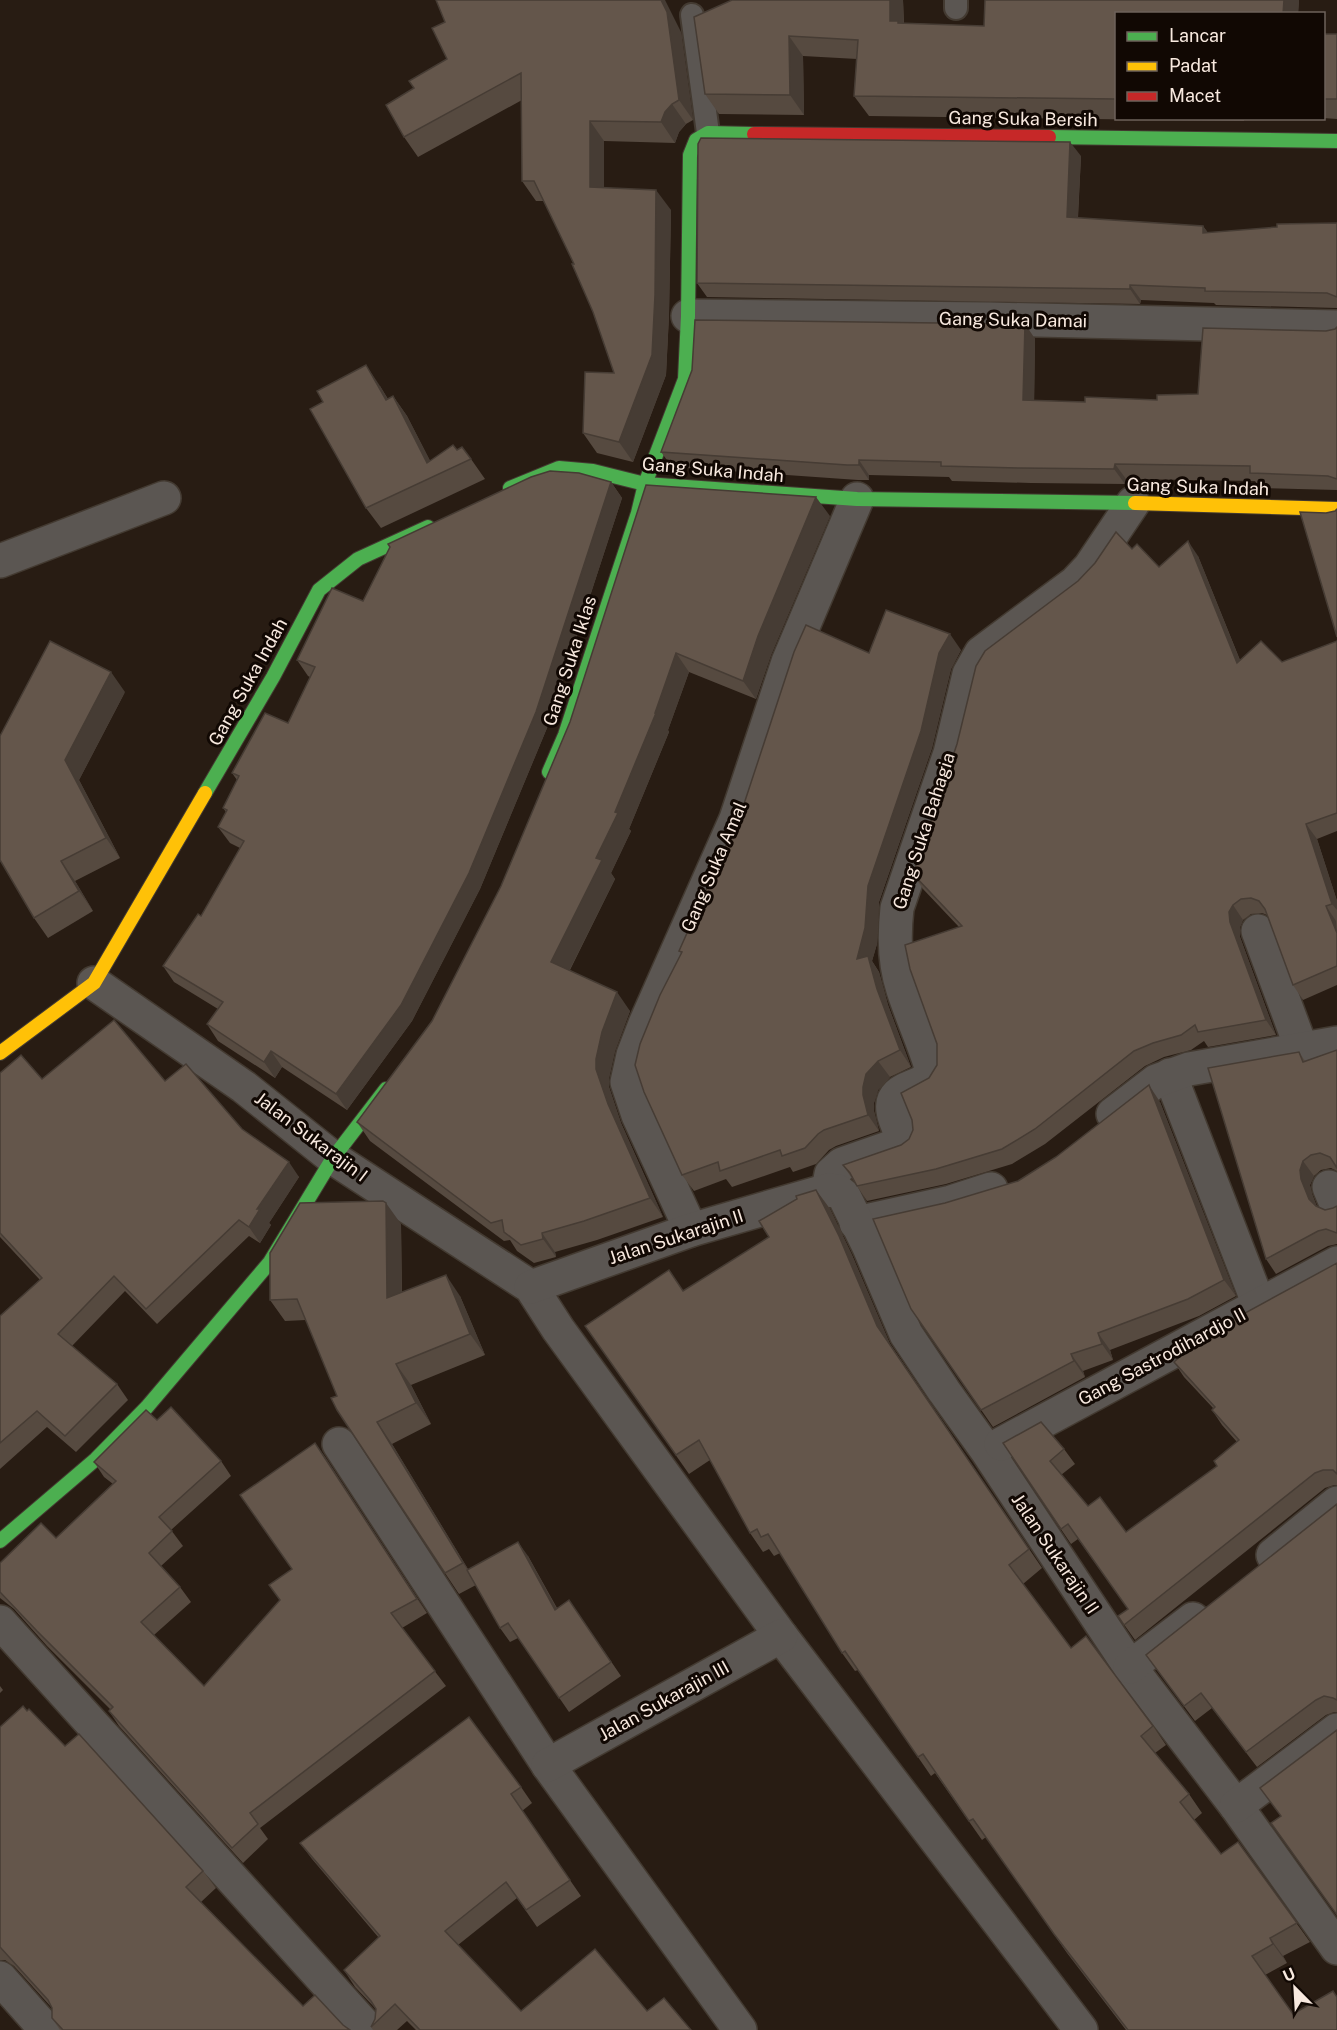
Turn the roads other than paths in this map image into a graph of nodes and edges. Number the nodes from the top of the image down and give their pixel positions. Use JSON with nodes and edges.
{"nodes":[{"id":1,"x":692,"y":15,"type":"edge"},
{"id":2,"x":708,"y":133,"type":"junction"},
{"id":3,"x":1337,"y":141,"type":"edge"},
{"id":4,"x":688,"y":316,"type":"junction"},
{"id":5,"x":1337,"y":327,"type":"edge"},
{"id":6,"x":645,"y":484,"type":"junction"},
{"id":7,"x":494,"y":496,"type":"edge"},
{"id":8,"x":164,"y":498,"type":"dead end"},
{"id":9,"x":857,"y":499,"type":"junction"},
{"id":10,"x":1134,"y":503,"type":"junction"},
{"id":11,"x":1337,"y":509,"type":"edge"},
{"id":12,"x":442,"y":520,"type":"edge"},
{"id":13,"x":0,"y":561,"type":"edge"},
{"id":14,"x":542,"y":789,"type":"edge"},
{"id":15,"x":1258,"y":931,"type":"dead end"},
{"id":16,"x":94,"y":983,"type":"junction"},
{"id":17,"x":1337,"y":1043,"type":"edge"},
{"id":18,"x":1302,"y":1050,"type":"junction"},
{"id":19,"x":0,"y":1053,"type":"edge"},
{"id":20,"x":1170,"y":1075,"type":"junction"},
{"id":21,"x":395,"y":1076,"type":"edge"},
{"id":22,"x":1092,"y":1131,"type":"edge"},
{"id":23,"x":333,"y":1158,"type":"junction"},
{"id":24,"x":1020,"y":1181,"type":"edge"},
{"id":25,"x":828,"y":1190,"type":"junction"},
{"id":26,"x":856,"y":1223,"type":"junction"},
{"id":27,"x":691,"y":1230,"type":"junction"},
{"id":28,"x":1337,"y":1263,"type":"edge"},
{"id":29,"x":531,"y":1287,"type":"junction"},
{"id":30,"x":1259,"y":1305,"type":"junction"},
{"id":31,"x":339,"y":1444,"type":"edge"},
{"id":32,"x":987,"y":1451,"type":"junction"},
{"id":33,"x":1337,"y":1503,"type":"edge"},
{"id":34,"x":0,"y":1541,"type":"edge"},
{"id":35,"x":1254,"y":1570,"type":"edge"},
{"id":36,"x":1219,"y":1598,"type":"edge"},
{"id":37,"x":0,"y":1622,"type":"edge"},
{"id":38,"x":780,"y":1636,"type":"junction"},
{"id":39,"x":1130,"y":1667,"type":"junction"},
{"id":40,"x":1337,"y":1730,"type":"edge"},
{"id":41,"x":548,"y":1765,"type":"junction"},
{"id":42,"x":1236,"y":1806,"type":"junction"},
{"id":43,"x":1337,"y":1948,"type":"edge"},
{"id":44,"x":0,"y":1978,"type":"edge"},
{"id":45,"x":0,"y":2008,"type":"edge"},
{"id":46,"x":21,"y":2030,"type":"edge"},
{"id":47,"x":46,"y":2030,"type":"edge"},
{"id":48,"x":369,"y":2030,"type":"edge"},
{"id":49,"x":740,"y":2030,"type":"edge"},
{"id":50,"x":1081,"y":2030,"type":"edge"}],
"edges":[{"from":1,"to":2,"type":"lane"},
{"from":2,"to":3,"type":"street","name":"Gang Suka Bersih"},
{"from":2,"to":4,"type":"street","name":"Gang Suka Iklas"},
{"from":4,"to":5,"type":"street","name":"Gang Suka Damai"},
{"from":4,"to":6,"type":"street","name":"Gang Suka Iklas"},
{"from":6,"to":7,"type":"street","name":"Gang Suka Indah"},
{"from":6,"to":9,"type":"street","name":"Gang Suka Indah"},
{"from":6,"to":14,"type":"street","name":"Gang Suka Iklas"},
{"from":8,"to":13,"type":"street"},
{"from":9,"to":10,"type":"street","name":"Gang Suka Indah"},
{"from":9,"to":27,"type":"street","name":"Gang Suka Amal"},
{"from":10,"to":11,"type":"street","name":"Gang Suka Indah"},
{"from":10,"to":25,"type":"street","name":"Gang Suka Bahagia"},
{"from":12,"to":16,"type":"street","name":"Gang Suka Indah"},
{"from":15,"to":18,"type":"street"},
{"from":16,"to":19,"type":"street"},
{"from":16,"to":23,"type":"street","name":"Jalan Sukarajin I"},
{"from":17,"to":18,"type":"street"},
{"from":18,"to":20,"type":"street"},
{"from":20,"to":22,"type":"street"},
{"from":20,"to":30,"type":"street"},
{"from":21,"to":23,"type":"street"},
{"from":23,"to":29,"type":"street","name":"Jalan Sukarajin I"},
{"from":23,"to":34,"type":"street"},
{"from":24,"to":26,"type":"street"},
{"from":25,"to":26,"type":"street","name":"Jalan Sukarajin II"},
{"from":25,"to":27,"type":"street","name":"Jalan Sukarajin II"},
{"from":26,"to":32,"type":"street","name":"Jalan Sukarajin II"},
{"from":27,"to":29,"type":"street","name":"Jalan Sukarajin II"},
{"from":28,"to":30,"type":"street","name":"Gang Sastrodihardjo II"},
{"from":29,"to":38,"type":"street"},
{"from":30,"to":32,"type":"street","name":"Gang Sastrodihardjo II"},
{"from":31,"to":41,"type":"street"},
{"from":32,"to":39,"type":"street","name":"Jalan Sukarajin II"},
{"from":33,"to":35,"type":"street"},
{"from":36,"to":39,"type":"street"},
{"from":37,"to":48,"type":"street"},
{"from":38,"to":41,"type":"street","name":"Jalan Sukarajin III"},
{"from":38,"to":50,"type":"street"},
{"from":39,"to":42,"type":"street","name":"Jalan Sukarajin II"},
{"from":40,"to":42,"type":"street"},
{"from":41,"to":49,"type":"street"},
{"from":42,"to":43,"type":"street","name":"Jalan Sukarajin II"},
{"from":44,"to":47,"type":"street"},
{"from":45,"to":46,"type":"street"}]}
